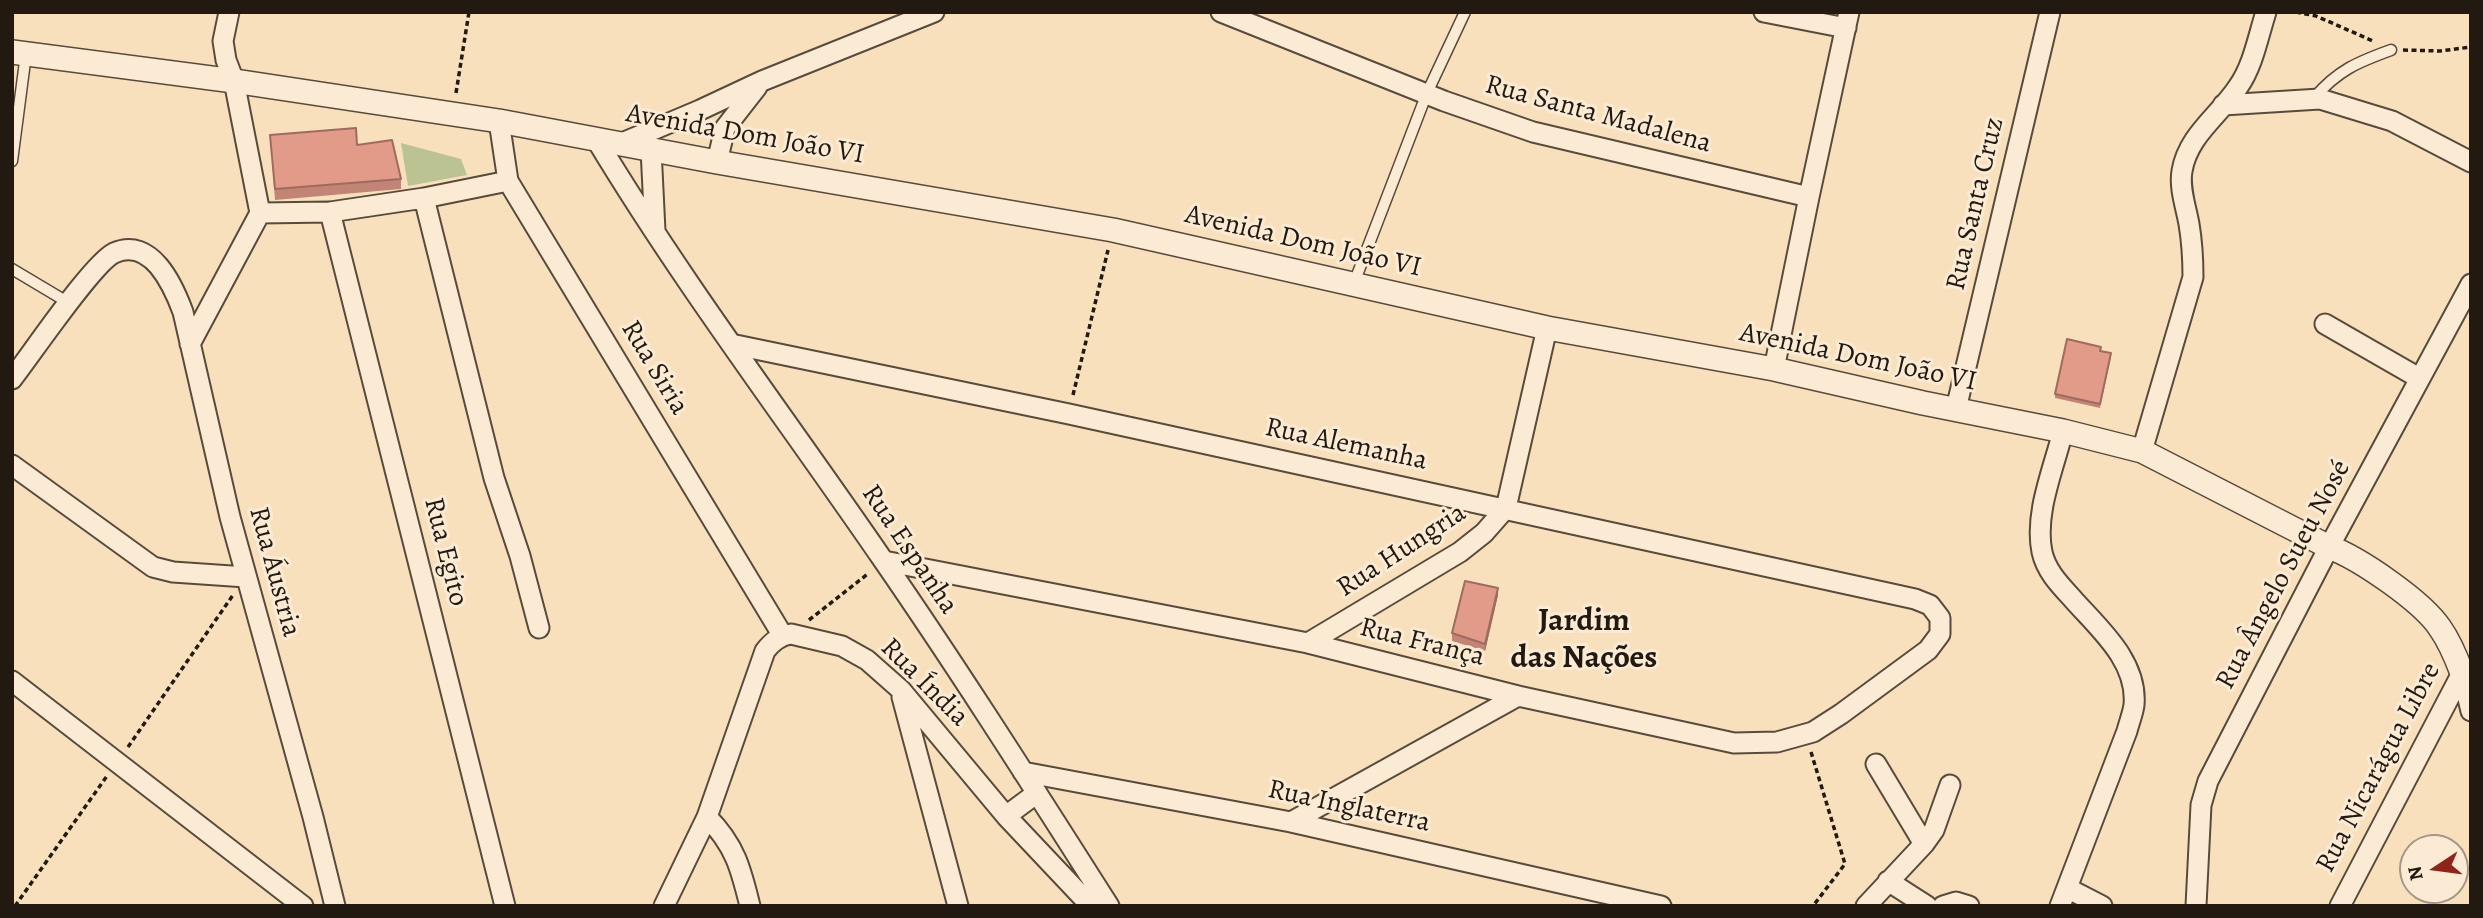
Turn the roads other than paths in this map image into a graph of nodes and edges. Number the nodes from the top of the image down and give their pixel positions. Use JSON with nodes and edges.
{"nodes":[{"id":1,"x":229,"y":12,"type":"edge"},
{"id":2,"x":934,"y":12,"type":"edge"},
{"id":3,"x":1222,"y":12,"type":"edge"},
{"id":4,"x":1465,"y":12,"type":"edge"},
{"id":5,"x":1764,"y":12,"type":"edge"},
{"id":6,"x":2050,"y":12,"type":"edge"},
{"id":7,"x":2266,"y":12,"type":"edge"},
{"id":8,"x":1848,"y":20,"type":"edge"},
{"id":9,"x":2391,"y":50,"type":"dead end"},
{"id":10,"x":19,"y":53,"type":"edge"},
{"id":11,"x":762,"y":80,"type":"junction"},
{"id":12,"x":234,"y":81,"type":"junction"},
{"id":13,"x":1427,"y":93,"type":"junction"},
{"id":14,"x":2314,"y":98,"type":"junction"},
{"id":15,"x":2223,"y":106,"type":"junction"},
{"id":16,"x":691,"y":114,"type":"junction"},
{"id":17,"x":499,"y":121,"type":"junction"},
{"id":18,"x":725,"y":128,"type":"junction"},
{"id":19,"x":596,"y":139,"type":"junction"},
{"id":20,"x":622,"y":143,"type":"junction"},
{"id":21,"x":651,"y":149,"type":"junction"},
{"id":22,"x":12,"y":161,"type":"edge"},
{"id":23,"x":718,"y":162,"type":"junction"},
{"id":24,"x":2471,"y":162,"type":"edge"},
{"id":25,"x":509,"y":181,"type":"junction"},
{"id":26,"x":1809,"y":197,"type":"junction"},
{"id":27,"x":424,"y":198,"type":"junction"},
{"id":28,"x":330,"y":212,"type":"junction"},
{"id":29,"x":260,"y":213,"type":"junction"},
{"id":30,"x":655,"y":231,"type":"junction"},
{"id":31,"x":12,"y":269,"type":"edge"},
{"id":32,"x":1354,"y":283,"type":"junction"},
{"id":33,"x":2471,"y":284,"type":"edge"},
{"id":34,"x":69,"y":303,"type":"junction"},
{"id":35,"x":2325,"y":324,"type":"dead end"},
{"id":36,"x":1546,"y":328,"type":"junction"},
{"id":37,"x":190,"y":344,"type":"junction"},
{"id":38,"x":732,"y":344,"type":"junction"},
{"id":39,"x":1774,"y":369,"type":"junction"},
{"id":40,"x":14,"y":372,"type":"edge"},
{"id":41,"x":2418,"y":378,"type":"junction"},
{"id":42,"x":1956,"y":409,"type":"junction"},
{"id":43,"x":2063,"y":431,"type":"junction"},
{"id":44,"x":2142,"y":451,"type":"junction"},
{"id":45,"x":12,"y":465,"type":"edge"},
{"id":46,"x":1506,"y":508,"type":"junction"},
{"id":47,"x":2329,"y":547,"type":"junction"},
{"id":48,"x":884,"y":561,"type":"junction"},
{"id":49,"x":246,"y":577,"type":"junction"},
{"id":50,"x":1940,"y":618,"type":"joint"},
{"id":51,"x":539,"y":628,"type":"dead end"},
{"id":52,"x":787,"y":635,"type":"junction"},
{"id":53,"x":1308,"y":643,"type":"junction"},
{"id":54,"x":2466,"y":666,"type":"edge"},
{"id":55,"x":12,"y":681,"type":"edge"},
{"id":56,"x":901,"y":691,"type":"junction"},
{"id":57,"x":1518,"y":696,"type":"junction"},
{"id":58,"x":2471,"y":711,"type":"edge"},
{"id":59,"x":1876,"y":764,"type":"dead end"},
{"id":60,"x":1023,"y":772,"type":"junction"},
{"id":61,"x":1950,"y":785,"type":"dead end"},
{"id":62,"x":1037,"y":793,"type":"junction"},
{"id":63,"x":1006,"y":816,"type":"junction"},
{"id":64,"x":707,"y":817,"type":"junction"},
{"id":65,"x":1292,"y":822,"type":"junction"},
{"id":66,"x":1924,"y":844,"type":"junction"},
{"id":67,"x":1888,"y":881,"type":"junction"},
{"id":68,"x":2064,"y":897,"type":"edge"},
{"id":69,"x":303,"y":906,"type":"edge"},
{"id":70,"x":335,"y":906,"type":"edge"},
{"id":71,"x":505,"y":906,"type":"edge"},
{"id":72,"x":664,"y":906,"type":"edge"},
{"id":73,"x":750,"y":906,"type":"edge"},
{"id":74,"x":958,"y":906,"type":"edge"},
{"id":75,"x":1091,"y":906,"type":"edge"},
{"id":76,"x":1109,"y":906,"type":"edge"},
{"id":77,"x":1661,"y":906,"type":"edge"},
{"id":78,"x":1866,"y":906,"type":"edge"},
{"id":79,"x":1927,"y":906,"type":"edge"},
{"id":80,"x":1943,"y":906,"type":"edge"},
{"id":81,"x":1969,"y":906,"type":"edge"},
{"id":82,"x":2102,"y":906,"type":"edge"},
{"id":83,"x":2196,"y":906,"type":"edge"},
{"id":84,"x":2340,"y":906,"type":"edge"}],
"edges":[{"from":1,"to":12,"type":"street"},
{"from":2,"to":11,"type":"street"},
{"from":3,"to":13,"type":"street","name":"Rua Santa Madalena"},
{"from":4,"to":13,"type":"lane"},
{"from":5,"to":8,"type":"street"},
{"from":6,"to":42,"type":"street","name":"Rua Santa Cruz"},
{"from":7,"to":15,"type":"street"},
{"from":8,"to":26,"type":"street"},
{"from":9,"to":14,"type":"lane"},
{"from":10,"to":12,"type":"street","name":"Avenida Dom João VI"},
{"from":10,"to":22,"type":"lane"},
{"from":11,"to":16,"type":"street"},
{"from":11,"to":18,"type":"street"},
{"from":12,"to":17,"type":"street","name":"Avenida Dom João VI"},
{"from":12,"to":29,"type":"street"},
{"from":13,"to":26,"type":"street","name":"Rua Santa Madalena"},
{"from":13,"to":32,"type":"lane"},
{"from":14,"to":15,"type":"street"},
{"from":14,"to":24,"type":"street"},
{"from":15,"to":44,"type":"street"},
{"from":16,"to":18,"type":"street"},
{"from":16,"to":20,"type":"street"},
{"from":17,"to":19,"type":"street","name":"Avenida Dom João VI"},
{"from":17,"to":25,"type":"street","name":"Rua Siria"},
{"from":18,"to":23,"type":"street"},
{"from":19,"to":20,"type":"street","name":"Avenida Dom João VI"},
{"from":19,"to":30,"type":"street","name":"Rua Espanha"},
{"from":20,"to":21,"type":"street","name":"Avenida Dom João VI"},
{"from":21,"to":23,"type":"street","name":"Avenida Dom João VI"},
{"from":21,"to":30,"type":"street"},
{"from":23,"to":32,"type":"street","name":"Avenida Dom João VI"},
{"from":25,"to":27,"type":"street"},
{"from":25,"to":52,"type":"street","name":"Rua Siria"},
{"from":26,"to":39,"type":"street"},
{"from":27,"to":28,"type":"street"},
{"from":27,"to":51,"type":"street"},
{"from":28,"to":29,"type":"street"},
{"from":28,"to":71,"type":"street","name":"Rua Egito"},
{"from":29,"to":37,"type":"street"},
{"from":30,"to":38,"type":"street","name":"Rua Espanha"},
{"from":31,"to":34,"type":"lane"},
{"from":32,"to":36,"type":"street","name":"Avenida Dom João VI"},
{"from":33,"to":41,"type":"street","name":"Rua Ângelo Sueu Nosé"},
{"from":34,"to":37,"type":"street","name":"Rua Áustria"},
{"from":34,"to":40,"type":"street"},
{"from":35,"to":41,"type":"street"},
{"from":36,"to":39,"type":"street","name":"Avenida Dom João VI"},
{"from":36,"to":46,"type":"street","name":"Rua Hungria"},
{"from":37,"to":49,"type":"street","name":"Rua Áustria"},
{"from":38,"to":46,"type":"street","name":"Rua Alemanha"},
{"from":38,"to":48,"type":"street","name":"Rua Espanha"},
{"from":39,"to":42,"type":"street","name":"Avenida Dom João VI"},
{"from":41,"to":47,"type":"street","name":"Rua Ângelo Sueu Nosé"},
{"from":42,"to":43,"type":"street","name":"Avenida Dom João VI"},
{"from":43,"to":44,"type":"street","name":"Avenida Dom João VI"},
{"from":43,"to":68,"type":"street"},
{"from":44,"to":47,"type":"street","name":"Avenida Dom João VI"},
{"from":45,"to":49,"type":"street"},
{"from":46,"to":50,"type":"street","name":"Rua Alemanha"},
{"from":46,"to":53,"type":"street","name":"Rua Hungria"},
{"from":47,"to":54,"type":"street","name":"Avenida Dom João VI"},
{"from":47,"to":83,"type":"street","name":"Rua Ângelo Sueu Nosé"},
{"from":48,"to":53,"type":"street","name":"Rua França"},
{"from":48,"to":60,"type":"street","name":"Rua Espanha"},
{"from":49,"to":70,"type":"street","name":"Rua Áustria"},
{"from":50,"to":57,"type":"street","name":"Rua França"},
{"from":52,"to":56,"type":"street","name":"Rua Índia"},
{"from":52,"to":64,"type":"street"},
{"from":53,"to":57,"type":"street","name":"Rua França"},
{"from":54,"to":58,"type":"street","name":"Avenida Dom João VI"},
{"from":54,"to":84,"type":"street","name":"Rua Nicarágua Libre"},
{"from":55,"to":69,"type":"street"},
{"from":56,"to":63,"type":"street","name":"Rua Índia"},
{"from":56,"to":74,"type":"street"},
{"from":57,"to":65,"type":"street"},
{"from":59,"to":66,"type":"street"},
{"from":60,"to":62,"type":"street","name":"Rua Espanha"},
{"from":60,"to":65,"type":"street","name":"Rua Inglaterra"},
{"from":61,"to":66,"type":"street"},
{"from":62,"to":63,"type":"street"},
{"from":62,"to":76,"type":"street","name":"Rua Espanha"},
{"from":63,"to":75,"type":"street","name":"Rua Índia"},
{"from":64,"to":72,"type":"street"},
{"from":64,"to":73,"type":"street"},
{"from":65,"to":77,"type":"street","name":"Rua Inglaterra"},
{"from":66,"to":67,"type":"street"},
{"from":67,"to":78,"type":"street"},
{"from":67,"to":79,"type":"street"},
{"from":68,"to":82,"type":"street"},
{"from":80,"to":81,"type":"street"}]}
